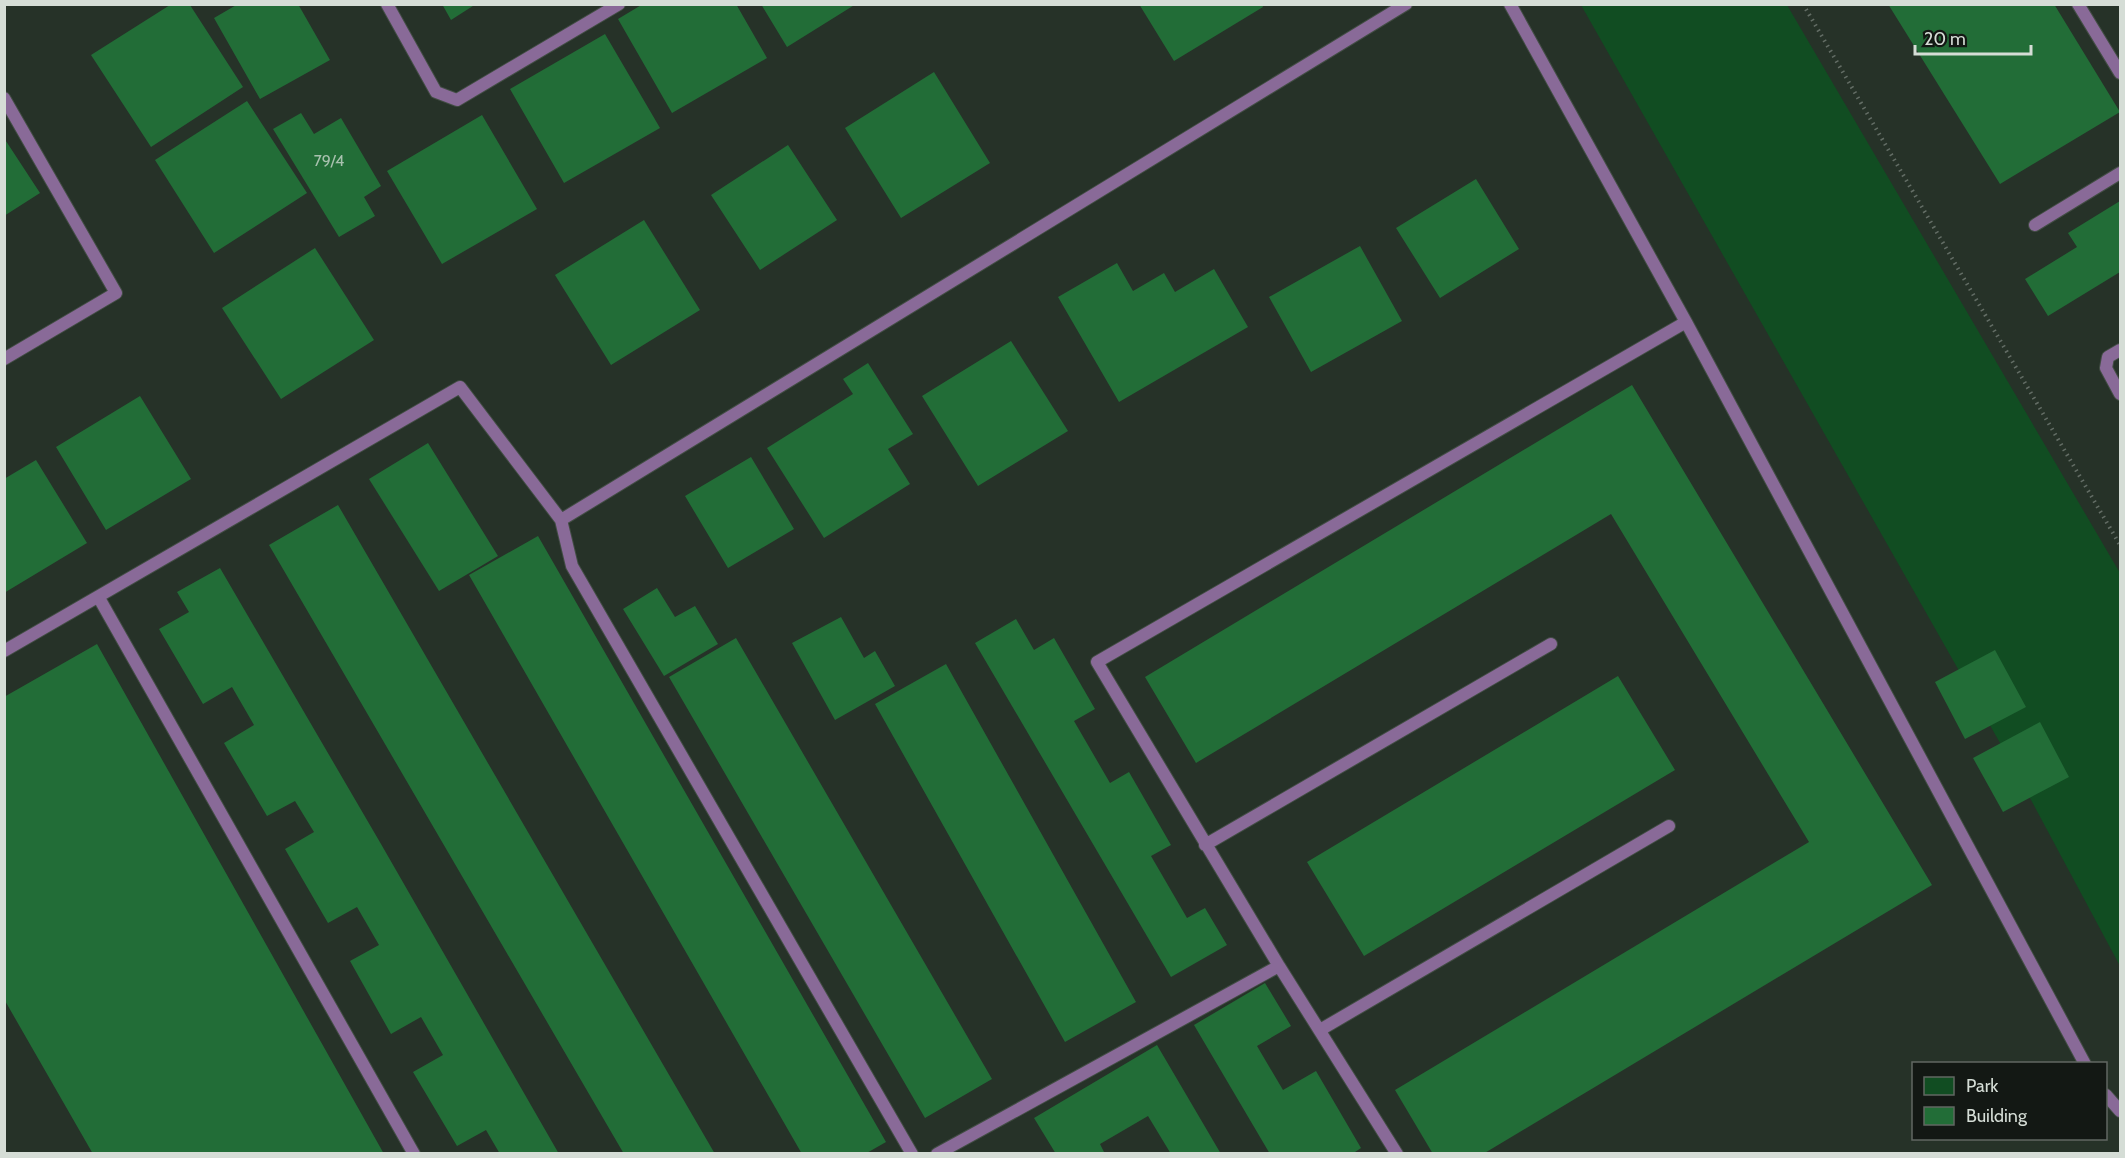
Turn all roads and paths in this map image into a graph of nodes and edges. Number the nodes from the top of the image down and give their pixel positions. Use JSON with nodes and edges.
{"nodes":[{"id":1,"x":387,"y":4,"type":"edge"},
{"id":2,"x":619,"y":4,"type":"edge"},
{"id":3,"x":1406,"y":4,"type":"edge"},
{"id":4,"x":1510,"y":4,"type":"edge"},
{"id":5,"x":1803,"y":4,"type":"edge"},
{"id":6,"x":2078,"y":4,"type":"edge"},
{"id":7,"x":2121,"y":73,"type":"edge"},
{"id":8,"x":4,"y":98,"type":"edge"},
{"id":9,"x":2121,"y":173,"type":"edge"},
{"id":10,"x":2035,"y":225,"type":"dead end"},
{"id":11,"x":1686,"y":322,"type":"junction"},
{"id":12,"x":2121,"y":350,"type":"edge"},
{"id":13,"x":4,"y":359,"type":"edge"},
{"id":14,"x":2121,"y":394,"type":"edge"},
{"id":15,"x":561,"y":520,"type":"junction"},
{"id":16,"x":2121,"y":545,"type":"edge"},
{"id":17,"x":99,"y":598,"type":"junction"},
{"id":18,"x":1551,"y":644,"type":"dead end"},
{"id":19,"x":4,"y":651,"type":"edge"},
{"id":20,"x":1669,"y":826,"type":"dead end"},
{"id":21,"x":1205,"y":845,"type":"junction"},
{"id":22,"x":1279,"y":966,"type":"junction"},
{"id":23,"x":1320,"y":1030,"type":"junction"},
{"id":24,"x":2084,"y":1062,"type":"edge"},
{"id":25,"x":2107,"y":1096,"type":"edge"},
{"id":26,"x":2121,"y":1111,"type":"edge"},
{"id":27,"x":414,"y":1154,"type":"edge"},
{"id":28,"x":912,"y":1154,"type":"edge"},
{"id":29,"x":937,"y":1154,"type":"edge"},
{"id":30,"x":1396,"y":1154,"type":"edge"}],
"edges":[{"from":1,"to":2,"type":"lane"},
{"from":3,"to":15,"type":"lane"},
{"from":4,"to":11,"type":"lane"},
{"from":5,"to":16,"type":"path"},
{"from":6,"to":7,"type":"lane"},
{"from":8,"to":13,"type":"lane"},
{"from":9,"to":10,"type":"lane"},
{"from":11,"to":21,"type":"lane"},
{"from":11,"to":24,"type":"lane"},
{"from":12,"to":14,"type":"lane"},
{"from":15,"to":17,"type":"lane"},
{"from":15,"to":28,"type":"lane"},
{"from":17,"to":19,"type":"lane"},
{"from":17,"to":27,"type":"lane"},
{"from":18,"to":21,"type":"lane"},
{"from":20,"to":23,"type":"lane"},
{"from":21,"to":22,"type":"lane"},
{"from":22,"to":23,"type":"lane"},
{"from":22,"to":29,"type":"lane"},
{"from":23,"to":30,"type":"lane"},
{"from":25,"to":26,"type":"lane"}]}
